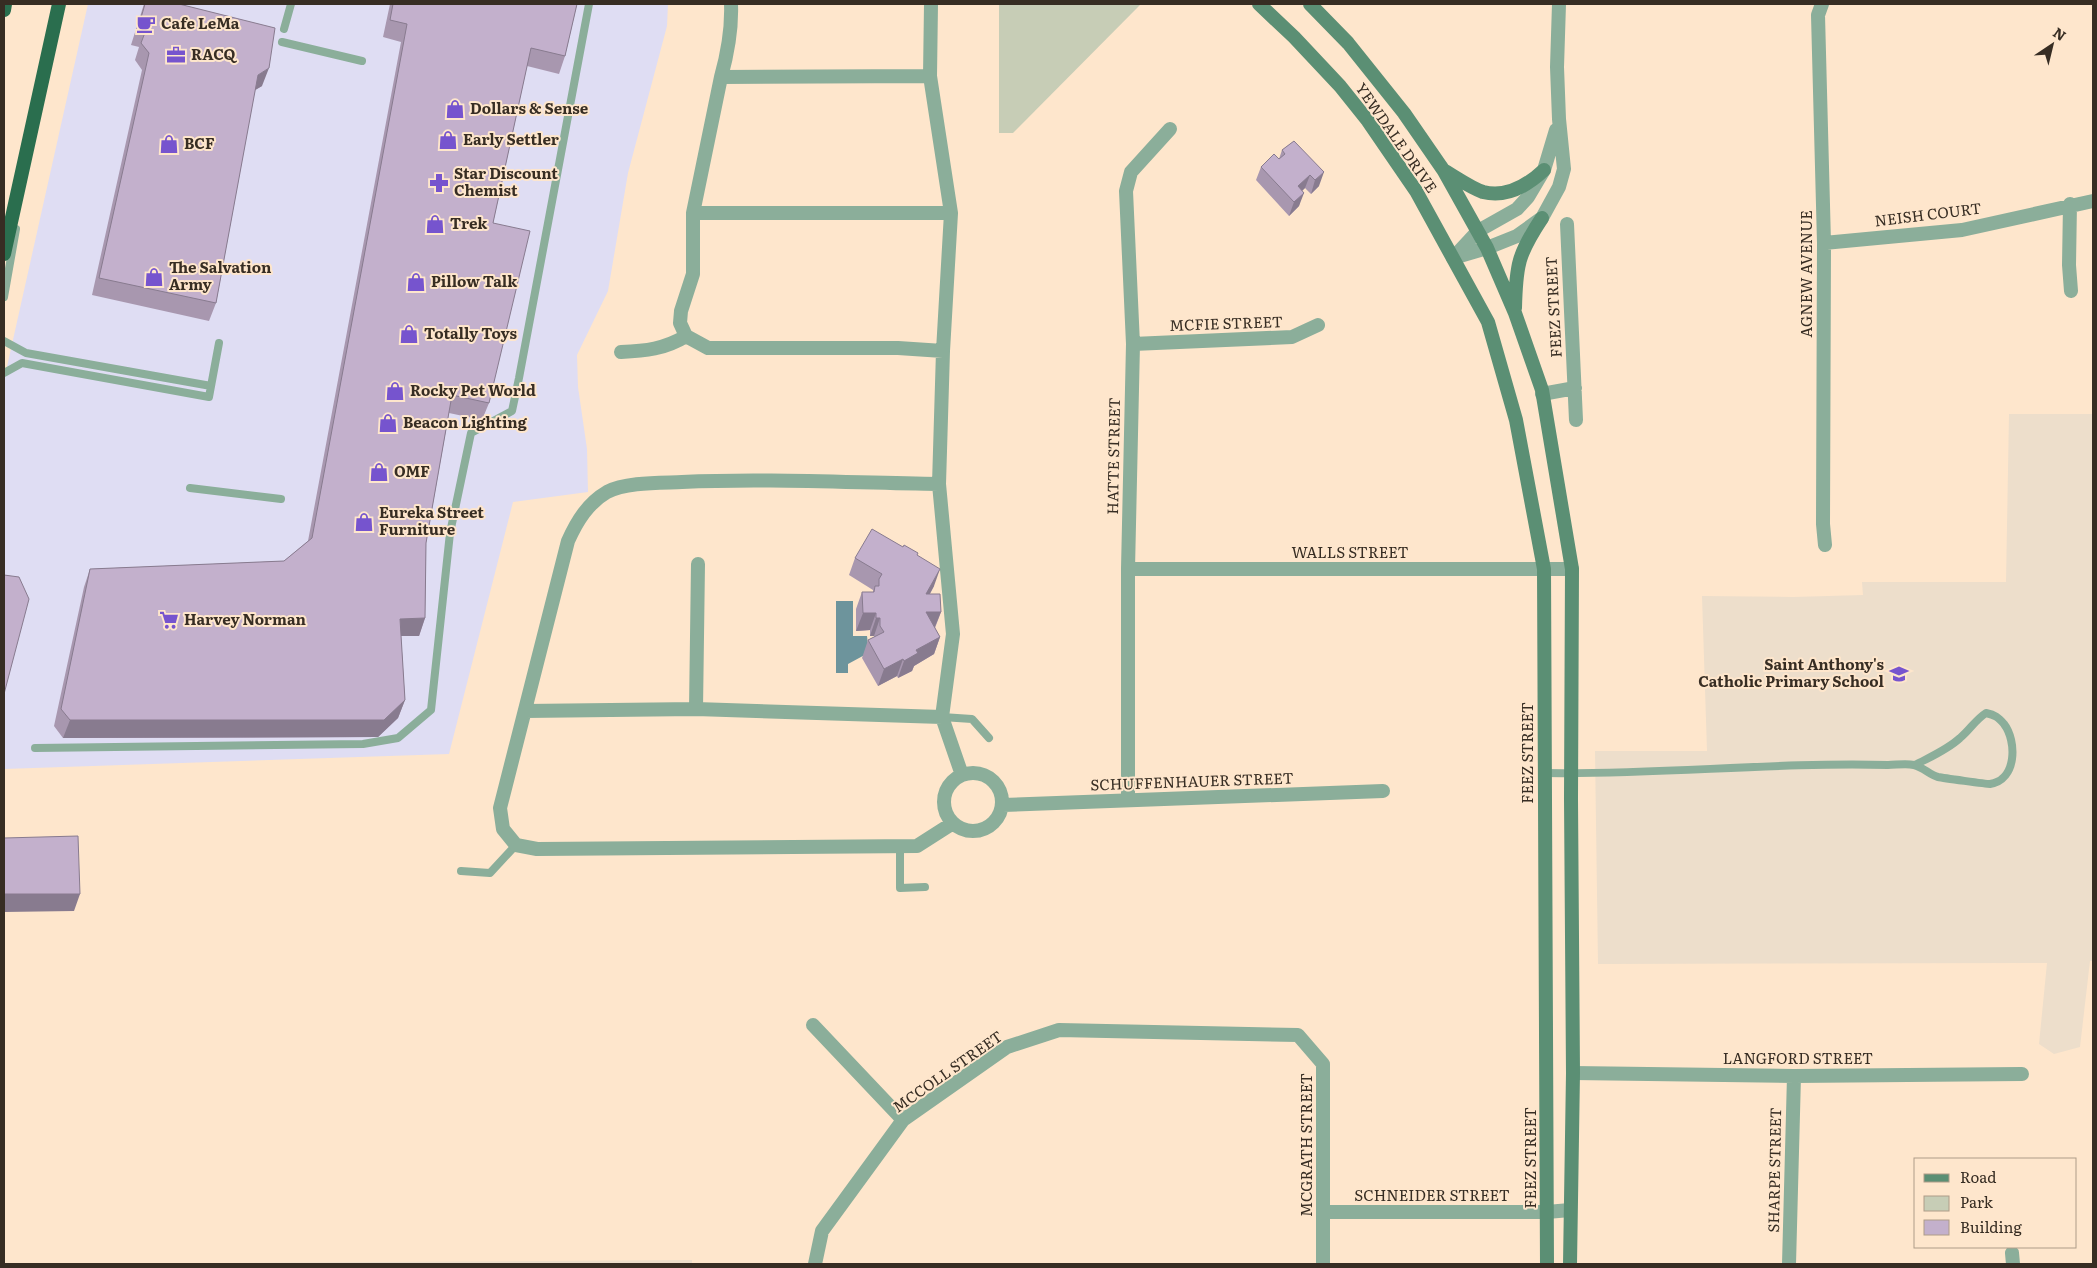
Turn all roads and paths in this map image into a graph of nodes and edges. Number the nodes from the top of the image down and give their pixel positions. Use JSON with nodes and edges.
{"nodes":[{"id":1,"x":5,"y":4,"type":"edge"},
{"id":2,"x":60,"y":4,"type":"edge"},
{"id":3,"x":291,"y":4,"type":"edge"},
{"id":4,"x":589,"y":4,"type":"edge"},
{"id":5,"x":731,"y":4,"type":"edge"},
{"id":6,"x":931,"y":4,"type":"edge"},
{"id":7,"x":1259,"y":4,"type":"edge"},
{"id":8,"x":1310,"y":4,"type":"edge"},
{"id":9,"x":1559,"y":4,"type":"edge"},
{"id":10,"x":1822,"y":4,"type":"edge"},
{"id":11,"x":4,"y":10,"type":"edge"},
{"id":12,"x":284,"y":29,"type":"dead end"},
{"id":13,"x":282,"y":42,"type":"dead end"},
{"id":14,"x":362,"y":61,"type":"dead end"},
{"id":15,"x":930,"y":76,"type":"junction"},
{"id":16,"x":721,"y":77,"type":"junction"},
{"id":17,"x":1559,"y":119,"type":"junction"},
{"id":18,"x":33,"y":124,"type":"junction"},
{"id":19,"x":1170,"y":129,"type":"dead end"},
{"id":20,"x":1544,"y":170,"type":"junction"},
{"id":21,"x":1444,"y":171,"type":"junction"},
{"id":22,"x":2093,"y":201,"type":"edge"},
{"id":23,"x":2070,"y":204,"type":"junction"},
{"id":24,"x":693,"y":213,"type":"junction"},
{"id":25,"x":951,"y":213,"type":"junction"},
{"id":26,"x":1542,"y":218,"type":"junction"},
{"id":27,"x":1566,"y":224,"type":"dead end"},
{"id":28,"x":1478,"y":231,"type":"junction"},
{"id":29,"x":1824,"y":243,"type":"junction"},
{"id":30,"x":1487,"y":248,"type":"junction"},
{"id":31,"x":4,"y":254,"type":"edge"},
{"id":32,"x":1453,"y":258,"type":"junction"},
{"id":33,"x":2071,"y":291,"type":"dead end"},
{"id":34,"x":4,"y":297,"type":"edge"},
{"id":35,"x":1514,"y":313,"type":"junction"},
{"id":36,"x":1318,"y":325,"type":"dead end"},
{"id":37,"x":686,"y":336,"type":"junction"},
{"id":38,"x":4,"y":341,"type":"edge"},
{"id":39,"x":219,"y":344,"type":"dead end"},
{"id":40,"x":1133,"y":344,"type":"junction"},
{"id":41,"x":943,"y":350,"type":"junction"},
{"id":42,"x":621,"y":352,"type":"dead end"},
{"id":43,"x":4,"y":373,"type":"edge"},
{"id":44,"x":211,"y":386,"type":"junction"},
{"id":45,"x":1575,"y":388,"type":"junction"},
{"id":46,"x":1542,"y":394,"type":"junction"},
{"id":47,"x":1576,"y":420,"type":"dead end"},
{"id":48,"x":939,"y":484,"type":"junction"},
{"id":49,"x":190,"y":488,"type":"dead end"},
{"id":50,"x":281,"y":499,"type":"dead end"},
{"id":51,"x":1825,"y":545,"type":"dead end"},
{"id":52,"x":698,"y":564,"type":"dead end"},
{"id":53,"x":1128,"y":569,"type":"junction"},
{"id":54,"x":1572,"y":569,"type":"junction"},
{"id":55,"x":1544,"y":570,"type":"junction"},
{"id":56,"x":696,"y":709,"type":"junction"},
{"id":57,"x":526,"y":711,"type":"junction"},
{"id":58,"x":942,"y":717,"type":"junction"},
{"id":59,"x":989,"y":738,"type":"dead end"},
{"id":60,"x":34,"y":748,"type":"dead end"},
{"id":61,"x":1915,"y":765,"type":"junction"},
{"id":62,"x":1544,"y":773,"type":"junction"},
{"id":63,"x":1571,"y":773,"type":"junction"},
{"id":64,"x":962,"y":774,"type":"junction"},
{"id":65,"x":1383,"y":791,"type":"dead end"},
{"id":66,"x":1128,"y":800,"type":"junction"},
{"id":67,"x":1003,"y":805,"type":"junction"},
{"id":68,"x":953,"y":823,"type":"junction"},
{"id":69,"x":516,"y":845,"type":"junction"},
{"id":70,"x":900,"y":846,"type":"junction"},
{"id":71,"x":461,"y":871,"type":"dead end"},
{"id":72,"x":925,"y":887,"type":"dead end"},
{"id":73,"x":813,"y":1025,"type":"dead end"},
{"id":74,"x":1298,"y":1035,"type":"joint"},
{"id":75,"x":1573,"y":1073,"type":"junction"},
{"id":76,"x":2022,"y":1074,"type":"dead end"},
{"id":77,"x":1794,"y":1076,"type":"junction"},
{"id":78,"x":903,"y":1120,"type":"junction"},
{"id":79,"x":1570,"y":1210,"type":"junction"},
{"id":80,"x":1324,"y":1212,"type":"junction"},
{"id":81,"x":1547,"y":1212,"type":"junction"},
{"id":82,"x":816,"y":1264,"type":"edge"},
{"id":83,"x":1323,"y":1264,"type":"edge"},
{"id":84,"x":1547,"y":1264,"type":"edge"},
{"id":85,"x":1570,"y":1264,"type":"edge"},
{"id":86,"x":1789,"y":1264,"type":"edge"}],
"edges":[{"from":1,"to":11,"type":"highway"},
{"from":2,"to":18,"type":"highway"},
{"from":3,"to":12,"type":"lane"},
{"from":4,"to":60,"type":"lane"},
{"from":5,"to":16,"type":"street"},
{"from":6,"to":15,"type":"street"},
{"from":7,"to":32,"type":"main road","name":"YEWDALE DRIVE"},
{"from":8,"to":21,"type":"main road","name":"YEWDALE DRIVE"},
{"from":9,"to":17,"type":"street"},
{"from":10,"to":29,"type":"street","name":"AGNEW AVENUE"},
{"from":13,"to":14,"type":"lane"},
{"from":15,"to":16,"type":"street"},
{"from":15,"to":25,"type":"street"},
{"from":16,"to":24,"type":"street"},
{"from":17,"to":20,"type":"street"},
{"from":17,"to":26,"type":"street"},
{"from":18,"to":31,"type":"highway"},
{"from":18,"to":34,"type":"lane"},
{"from":19,"to":40,"type":"street","name":"HATTE STREET"},
{"from":20,"to":21,"type":"main road"},
{"from":20,"to":28,"type":"street"},
{"from":21,"to":28,"type":"main road","name":"YEWDALE DRIVE"},
{"from":22,"to":23,"type":"street","name":"NEISH COURT"},
{"from":23,"to":29,"type":"street","name":"NEISH COURT"},
{"from":23,"to":33,"type":"street"},
{"from":24,"to":25,"type":"street"},
{"from":24,"to":37,"type":"street"},
{"from":25,"to":41,"type":"street"},
{"from":26,"to":30,"type":"street"},
{"from":26,"to":35,"type":"main road"},
{"from":27,"to":45,"type":"street","name":"FEEZ STREET"},
{"from":28,"to":30,"type":"main road","name":"YEWDALE DRIVE"},
{"from":28,"to":32,"type":"street"},
{"from":29,"to":51,"type":"street","name":"AGNEW AVENUE"},
{"from":30,"to":32,"type":"street"},
{"from":30,"to":35,"type":"main road","name":"FEEZ STREET"},
{"from":32,"to":55,"type":"main road","name":"FEEZ STREET"},
{"from":35,"to":46,"type":"main road","name":"FEEZ STREET"},
{"from":36,"to":40,"type":"street","name":"MCFIE STREET"},
{"from":37,"to":41,"type":"street"},
{"from":37,"to":42,"type":"street"},
{"from":38,"to":44,"type":"lane"},
{"from":39,"to":44,"type":"lane"},
{"from":40,"to":53,"type":"street","name":"HATTE STREET"},
{"from":41,"to":48,"type":"street"},
{"from":43,"to":44,"type":"lane"},
{"from":45,"to":46,"type":"street"},
{"from":45,"to":47,"type":"street","name":"FEEZ STREET"},
{"from":46,"to":54,"type":"main road","name":"FEEZ STREET"},
{"from":48,"to":57,"type":"street"},
{"from":48,"to":58,"type":"street"},
{"from":49,"to":50,"type":"lane"},
{"from":52,"to":56,"type":"street"},
{"from":53,"to":55,"type":"street","name":"WALLS STREET"},
{"from":53,"to":66,"type":"street","name":"HATTE STREET"},
{"from":54,"to":55,"type":"street","name":"WALLS STREET"},
{"from":54,"to":63,"type":"main road","name":"FEEZ STREET"},
{"from":55,"to":62,"type":"main road","name":"FEEZ STREET"},
{"from":56,"to":57,"type":"street"},
{"from":56,"to":58,"type":"street"},
{"from":57,"to":69,"type":"street"},
{"from":58,"to":59,"type":"lane"},
{"from":58,"to":64,"type":"street"},
{"from":61,"to":61,"type":"lane"},
{"from":61,"to":63,"type":"lane"},
{"from":62,"to":63,"type":"lane"},
{"from":62,"to":81,"type":"main road","name":"FEEZ STREET"},
{"from":63,"to":75,"type":"main road","name":"FEEZ STREET"},
{"from":64,"to":67,"type":"street"},
{"from":64,"to":68,"type":"street"},
{"from":65,"to":66,"type":"street","name":"SCHUFFENHAUER STREET"},
{"from":66,"to":67,"type":"street","name":"SCHUFFENHAUER STREET"},
{"from":67,"to":68,"type":"street"},
{"from":68,"to":70,"type":"street"},
{"from":69,"to":70,"type":"street"},
{"from":69,"to":71,"type":"lane"},
{"from":70,"to":72,"type":"lane"},
{"from":73,"to":78,"type":"street"},
{"from":74,"to":78,"type":"street","name":"MCCOLL STREET"},
{"from":74,"to":80,"type":"street","name":"MCGRATH STREET"},
{"from":75,"to":77,"type":"street","name":"LANGFORD STREET"},
{"from":75,"to":79,"type":"main road","name":"FEEZ STREET"},
{"from":76,"to":77,"type":"street","name":"LANGFORD STREET"},
{"from":77,"to":86,"type":"street","name":"SHARPE STREET"},
{"from":78,"to":82,"type":"street","name":"MCCOLL STREET"},
{"from":79,"to":81,"type":"street","name":"SCHNEIDER STREET"},
{"from":79,"to":85,"type":"main road","name":"FEEZ STREET"},
{"from":80,"to":81,"type":"street","name":"SCHNEIDER STREET"},
{"from":80,"to":83,"type":"street","name":"MCGRATH STREET"},
{"from":81,"to":84,"type":"main road","name":"FEEZ STREET"}]}
